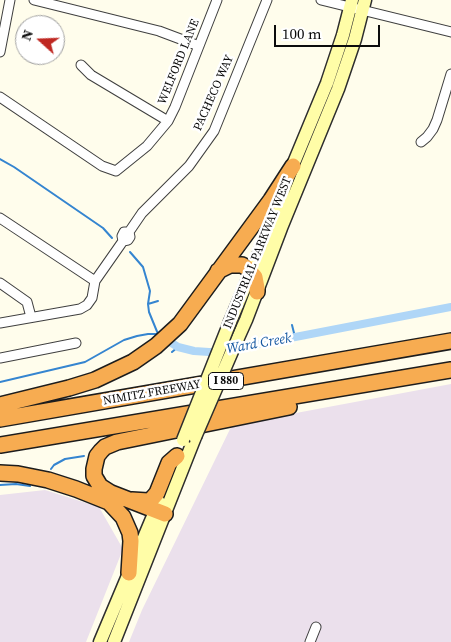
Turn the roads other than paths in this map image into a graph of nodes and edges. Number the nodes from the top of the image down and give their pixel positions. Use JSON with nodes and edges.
{"nodes":[{"id":1,"x":10,"y":0,"type":"edge"},
{"id":2,"x":34,"y":0,"type":"edge"},
{"id":3,"x":217,"y":0,"type":"edge"},
{"id":4,"x":267,"y":0,"type":"edge"},
{"id":5,"x":321,"y":0,"type":"edge"},
{"id":6,"x":66,"y":4,"type":"edge"},
{"id":7,"x":351,"y":4,"type":"edge"},
{"id":8,"x":364,"y":5,"type":"edge"},
{"id":9,"x":451,"y":32,"type":"edge"},
{"id":10,"x":199,"y":46,"type":"junction"},
{"id":11,"x":0,"y":52,"type":"edge"},
{"id":12,"x":80,"y":64,"type":"dead end"},
{"id":13,"x":451,"y":74,"type":"edge"},
{"id":14,"x":0,"y":97,"type":"edge"},
{"id":15,"x":168,"y":120,"type":"junction"},
{"id":16,"x":421,"y":142,"type":"dead end"},
{"id":17,"x":293,"y":166,"type":"junction"},
{"id":18,"x":0,"y":218,"type":"edge"},
{"id":19,"x":218,"y":271,"type":"junction"},
{"id":20,"x":251,"y":272,"type":"junction"},
{"id":21,"x":95,"y":281,"type":"junction"},
{"id":22,"x":0,"y":283,"type":"edge"},
{"id":23,"x":256,"y":292,"type":"junction"},
{"id":24,"x":31,"y":317,"type":"junction"},
{"id":25,"x":0,"y":323,"type":"edge"},
{"id":26,"x":451,"y":341,"type":"edge"},
{"id":27,"x":76,"y":344,"type":"dead end"},
{"id":28,"x":451,"y":350,"type":"edge"},
{"id":29,"x":0,"y":358,"type":"edge"},
{"id":30,"x":451,"y":361,"type":"edge"},
{"id":31,"x":451,"y":370,"type":"edge"},
{"id":32,"x":378,"y":382,"type":"junction"},
{"id":33,"x":0,"y":405,"type":"edge"},
{"id":34,"x":0,"y":418,"type":"edge"},
{"id":35,"x":0,"y":426,"type":"edge"},
{"id":36,"x":0,"y":436,"type":"edge"},
{"id":37,"x":189,"y":438,"type":"junction"},
{"id":38,"x":0,"y":445,"type":"edge"},
{"id":39,"x":177,"y":456,"type":"junction"},
{"id":40,"x":0,"y":474,"type":"edge"},
{"id":41,"x":128,"y":500,"type":"junction"},
{"id":42,"x":108,"y":501,"type":"junction"},
{"id":43,"x":158,"y":516,"type":"junction"},
{"id":44,"x":129,"y":573,"type":"junction"},
{"id":45,"x":316,"y":627,"type":"dead end"},
{"id":46,"x":100,"y":642,"type":"edge"},
{"id":47,"x":114,"y":642,"type":"edge"},
{"id":48,"x":310,"y":642,"type":"edge"}],
"edges":[{"from":1,"to":11,"type":"street"},
{"from":2,"to":6,"type":"street"},
{"from":3,"to":10,"type":"street","name":"WELFORD LANE"},
{"from":4,"to":21,"type":"street","name":"PACHECO WAY"},
{"from":5,"to":7,"type":"street"},
{"from":6,"to":10,"type":"street"},
{"from":7,"to":8,"type":"street"},
{"from":7,"to":17,"type":"main road","name":"INDUSTRIAL PARKWAY WEST"},
{"from":8,"to":9,"type":"street"},
{"from":8,"to":23,"type":"main road","name":"INDUSTRIAL PARKWAY WEST"},
{"from":10,"to":15,"type":"street","name":"WELFORD LANE"},
{"from":12,"to":15,"type":"street"},
{"from":13,"to":16,"type":"street"},
{"from":14,"to":15,"type":"street","name":"WELFORD LANE"},
{"from":17,"to":19,"type":"highway"},
{"from":17,"to":20,"type":"main road","name":"INDUSTRIAL PARKWAY WEST"},
{"from":18,"to":21,"type":"street"},
{"from":19,"to":20,"type":"highway"},
{"from":19,"to":33,"type":"highway"},
{"from":20,"to":23,"type":"highway"},
{"from":20,"to":37,"type":"main road","name":"INDUSTRIAL PARKWAY WEST","bridge":true},
{"from":21,"to":24,"type":"street","name":"PACHECO WAY"},
{"from":22,"to":24,"type":"street"},
{"from":23,"to":37,"type":"main road","name":"INDUSTRIAL PARKWAY WEST","bridge":true},
{"from":24,"to":25,"type":"street","name":"PACHECO WAY"},
{"from":26,"to":34,"type":"highway","name":"NIMITZ FREEWAY","number":"I 880"},
{"from":27,"to":29,"type":"street"},
{"from":28,"to":35,"type":"highway","number":"I 880"},
{"from":30,"to":36,"type":"highway","number":"I 880"},
{"from":31,"to":32,"type":"highway","name":"NIMITZ FREEWAY","number":"I 880"},
{"from":32,"to":38,"type":"highway","name":"NIMITZ FREEWAY","number":"I 880"},
{"from":32,"to":41,"type":"highway"},
{"from":37,"to":39,"type":"main road","name":"INDUSTRIAL PARKWAY WEST"},
{"from":37,"to":43,"type":"main road","name":"INDUSTRIAL PARKWAY WEST"},
{"from":39,"to":41,"type":"highway"},
{"from":39,"to":43,"type":"main road","name":"INDUSTRIAL PARKWAY WEST"},
{"from":40,"to":42,"type":"highway"},
{"from":41,"to":43,"type":"highway"},
{"from":42,"to":43,"type":"highway"},
{"from":42,"to":44,"type":"highway"},
{"from":43,"to":44,"type":"main road","name":"INDUSTRIAL PARKWAY WEST"},
{"from":43,"to":47,"type":"main road","name":"INDUSTRIAL PARKWAY WEST"},
{"from":44,"to":46,"type":"main road","name":"INDUSTRIAL PARKWAY WEST"},
{"from":45,"to":48,"type":"street"}]}
